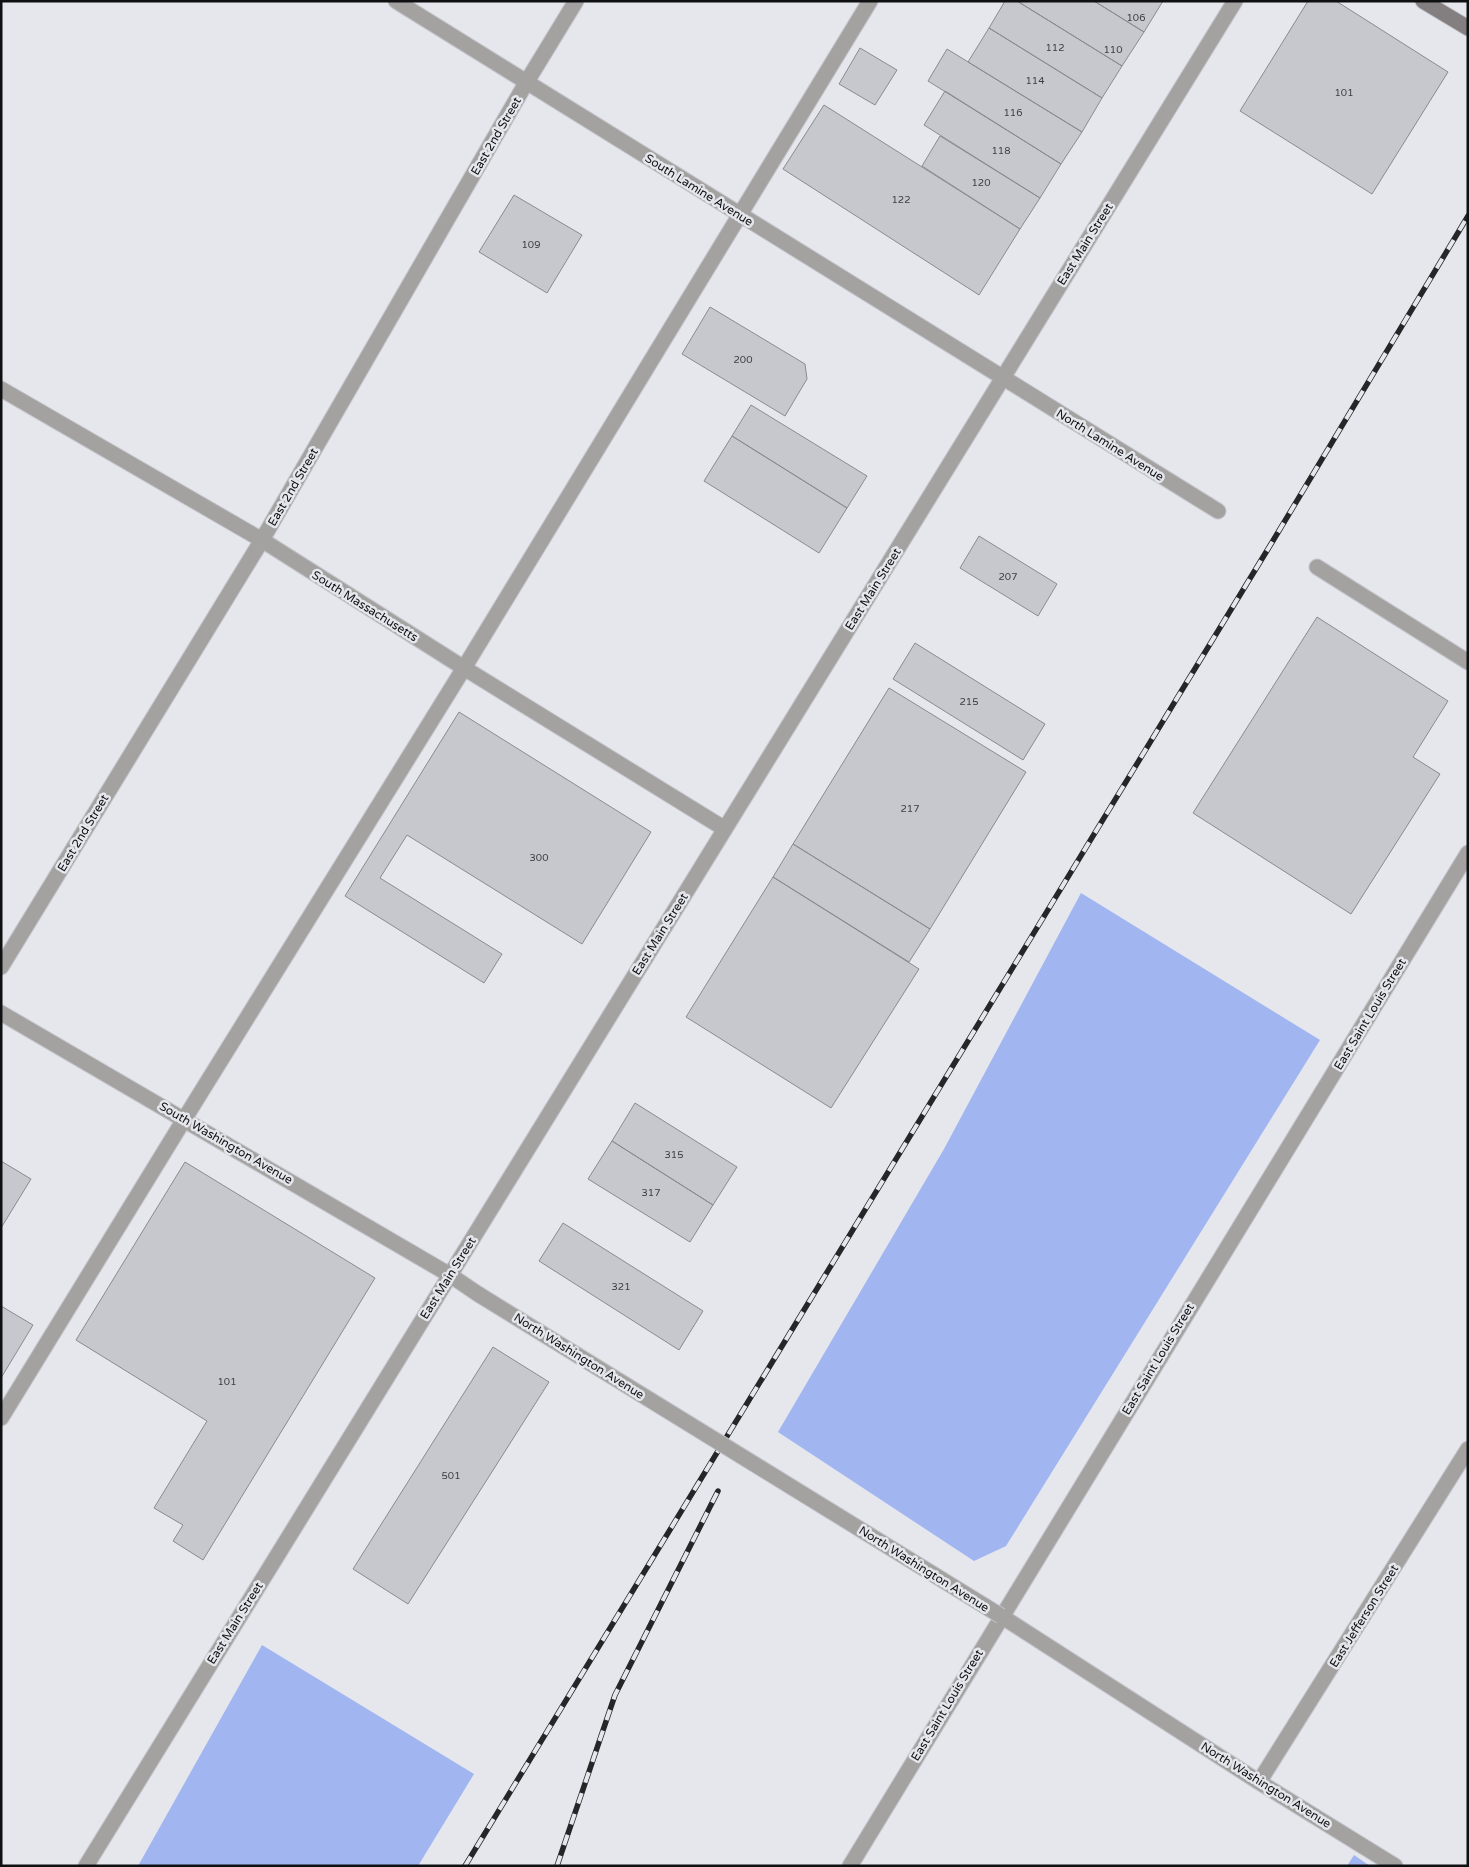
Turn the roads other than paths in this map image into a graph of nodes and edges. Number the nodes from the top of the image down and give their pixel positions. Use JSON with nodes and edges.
{"nodes":[{"id":1,"x":396,"y":1,"type":"edge"},
{"id":2,"x":576,"y":1,"type":"edge"},
{"id":3,"x":870,"y":1,"type":"edge"},
{"id":4,"x":1234,"y":1,"type":"edge"},
{"id":5,"x":1423,"y":1,"type":"edge"},
{"id":6,"x":1468,"y":28,"type":"edge"},
{"id":7,"x":526,"y":83,"type":"junction"},
{"id":8,"x":740,"y":215,"type":"junction"},
{"id":9,"x":1002,"y":378,"type":"junction"},
{"id":10,"x":1,"y":390,"type":"edge"},
{"id":11,"x":1218,"y":512,"type":"dead end"},
{"id":12,"x":262,"y":540,"type":"junction"},
{"id":13,"x":1317,"y":568,"type":"dead end"},
{"id":14,"x":1465,"y":656,"type":"edge"},
{"id":15,"x":464,"y":668,"type":"junction"},
{"id":16,"x":725,"y":829,"type":"junction"},
{"id":17,"x":1468,"y":853,"type":"edge"},
{"id":18,"x":1,"y":967,"type":"edge"},
{"id":19,"x":1,"y":1013,"type":"edge"},
{"id":20,"x":185,"y":1118,"type":"junction"},
{"id":21,"x":450,"y":1275,"type":"junction"},
{"id":22,"x":1,"y":1418,"type":"edge"},
{"id":23,"x":1468,"y":1449,"type":"edge"},
{"id":24,"x":1001,"y":1616,"type":"junction"},
{"id":25,"x":1260,"y":1782,"type":"junction"},
{"id":26,"x":86,"y":1866,"type":"edge"},
{"id":27,"x":850,"y":1866,"type":"edge"},
{"id":28,"x":1395,"y":1866,"type":"edge"}],
"edges":[{"from":1,"to":7,"type":"street","name":"South Lamine Avenue"},
{"from":2,"to":7,"type":"street","name":"East 2nd Street"},
{"from":3,"to":8,"type":"street"},
{"from":4,"to":9,"type":"street","name":"East Main Street"},
{"from":5,"to":6,"type":"main road"},
{"from":7,"to":8,"type":"street","name":"South Lamine Avenue"},
{"from":7,"to":12,"type":"street","name":"East 2nd Street"},
{"from":8,"to":9,"type":"street","name":"South Lamine Avenue"},
{"from":8,"to":15,"type":"street"},
{"from":9,"to":11,"type":"street","name":"North Lamine Avenue"},
{"from":9,"to":16,"type":"street","name":"East Main Street"},
{"from":10,"to":12,"type":"street","name":"South Massachusetts"},
{"from":12,"to":15,"type":"street","name":"South Massachusetts"},
{"from":12,"to":18,"type":"street","name":"East 2nd Street"},
{"from":13,"to":14,"type":"street"},
{"from":15,"to":16,"type":"street","name":"South Massachusetts"},
{"from":15,"to":20,"type":"street"},
{"from":16,"to":21,"type":"street","name":"East Main Street"},
{"from":17,"to":24,"type":"street","name":"East Saint Louis Street"},
{"from":19,"to":20,"type":"street","name":"South Washington Avenue"},
{"from":20,"to":21,"type":"street","name":"South Washington Avenue"},
{"from":20,"to":22,"type":"street"},
{"from":21,"to":24,"type":"street","name":"North Washington Avenue","bridge":true},
{"from":21,"to":26,"type":"street","name":"East Main Street"},
{"from":23,"to":25,"type":"street","name":"East Jefferson Street"},
{"from":24,"to":25,"type":"street","name":"North Washington Avenue"},
{"from":24,"to":27,"type":"street","name":"East Saint Louis Street"},
{"from":25,"to":28,"type":"street","name":"North Washington Avenue"}]}
